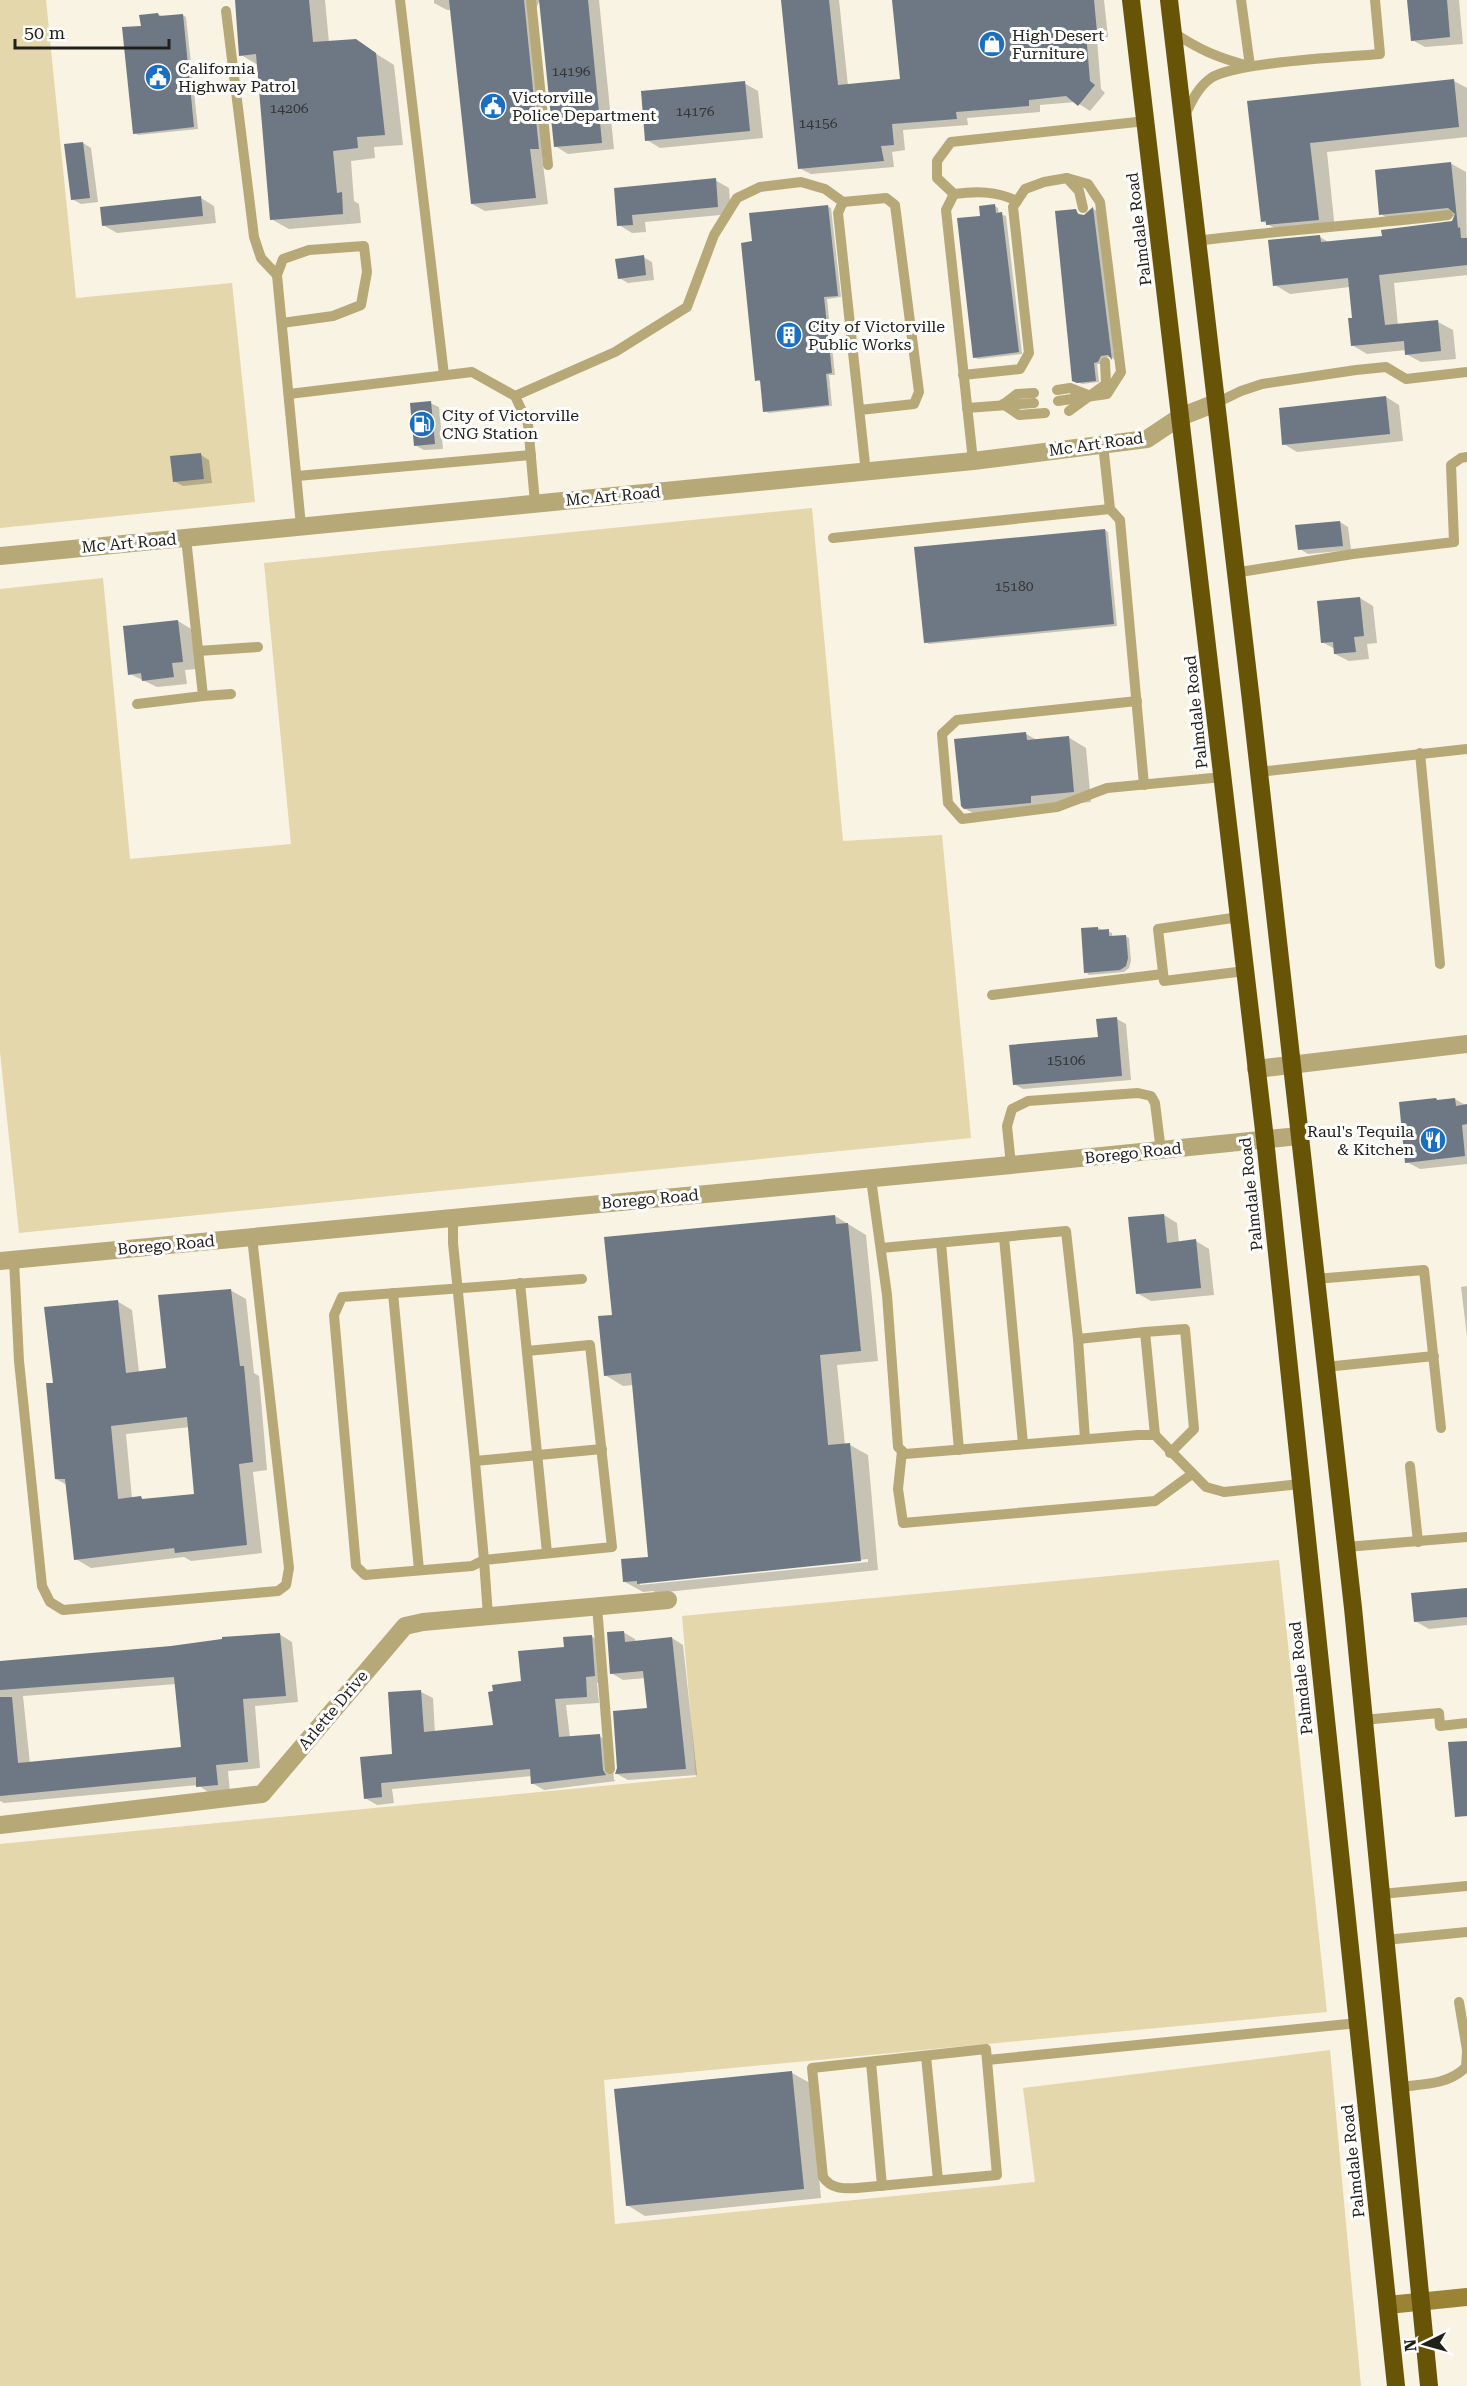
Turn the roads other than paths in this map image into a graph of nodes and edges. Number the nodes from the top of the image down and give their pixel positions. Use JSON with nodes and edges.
{"nodes":[{"id":1,"x":400,"y":0,"type":"edge"},
{"id":2,"x":531,"y":0,"type":"edge"},
{"id":3,"x":1131,"y":0,"type":"edge"},
{"id":4,"x":1169,"y":0,"type":"edge"},
{"id":5,"x":1241,"y":0,"type":"edge"},
{"id":6,"x":1375,"y":0,"type":"edge"},
{"id":7,"x":226,"y":11,"type":"dead end"},
{"id":8,"x":1173,"y":32,"type":"junction"},
{"id":9,"x":1250,"y":66,"type":"junction"},
{"id":10,"x":1146,"y":121,"type":"junction"},
{"id":11,"x":1183,"y":121,"type":"junction"},
{"id":12,"x":548,"y":165,"type":"dead end"},
{"id":13,"x":1067,"y":178,"type":"junction"},
{"id":14,"x":954,"y":194,"type":"junction"},
{"id":15,"x":1017,"y":201,"type":"junction"},
{"id":16,"x":843,"y":202,"type":"junction"},
{"id":17,"x":1083,"y":208,"type":"dead end"},
{"id":18,"x":1448,"y":215,"type":"dead end"},
{"id":19,"x":1197,"y":241,"type":"junction"},
{"id":20,"x":277,"y":275,"type":"junction"},
{"id":21,"x":282,"y":323,"type":"junction"},
{"id":22,"x":1105,"y":362,"type":"dead end"},
{"id":23,"x":1467,"y":372,"type":"edge"},
{"id":24,"x":444,"y":375,"type":"junction"},
{"id":25,"x":963,"y":375,"type":"junction"},
{"id":26,"x":289,"y":394,"type":"junction"},
{"id":27,"x":1057,"y":395,"type":"dead end"},
{"id":28,"x":515,"y":396,"type":"junction"},
{"id":29,"x":1091,"y":396,"type":"junction"},
{"id":30,"x":1034,"y":398,"type":"dead end"},
{"id":31,"x":1216,"y":403,"type":"junction"},
{"id":32,"x":1003,"y":404,"type":"junction"},
{"id":33,"x":967,"y":408,"type":"junction"},
{"id":34,"x":861,"y":410,"type":"junction"},
{"id":35,"x":1069,"y":411,"type":"dead end"},
{"id":36,"x":1045,"y":413,"type":"dead end"},
{"id":37,"x":1180,"y":417,"type":"junction"},
{"id":38,"x":1103,"y":444,"type":"junction"},
{"id":39,"x":531,"y":455,"type":"junction"},
{"id":40,"x":1467,"y":457,"type":"edge"},
{"id":41,"x":973,"y":461,"type":"junction"},
{"id":42,"x":866,"y":473,"type":"junction"},
{"id":43,"x":297,"y":476,"type":"junction"},
{"id":44,"x":535,"y":503,"type":"junction"},
{"id":45,"x":1110,"y":509,"type":"junction"},
{"id":46,"x":301,"y":526,"type":"junction"},
{"id":47,"x":186,"y":538,"type":"junction"},
{"id":48,"x":833,"y":538,"type":"dead end"},
{"id":49,"x":0,"y":556,"type":"edge"},
{"id":50,"x":1234,"y":573,"type":"junction"},
{"id":51,"x":258,"y":647,"type":"dead end"},
{"id":52,"x":198,"y":651,"type":"junction"},
{"id":53,"x":231,"y":694,"type":"dead end"},
{"id":54,"x":203,"y":696,"type":"junction"},
{"id":55,"x":1137,"y":701,"type":"junction"},
{"id":56,"x":136,"y":704,"type":"dead end"},
{"id":57,"x":1467,"y":749,"type":"edge"},
{"id":58,"x":1420,"y":753,"type":"junction"},
{"id":59,"x":1258,"y":772,"type":"junction"},
{"id":60,"x":1222,"y":777,"type":"junction"},
{"id":61,"x":1144,"y":785,"type":"junction"},
{"id":62,"x":1239,"y":917,"type":"junction"},
{"id":63,"x":1440,"y":964,"type":"dead end"},
{"id":64,"x":1245,"y":971,"type":"junction"},
{"id":65,"x":1163,"y":977,"type":"junction"},
{"id":66,"x":992,"y":995,"type":"dead end"},
{"id":67,"x":1467,"y":1044,"type":"edge"},
{"id":68,"x":1291,"y":1064,"type":"junction"},
{"id":69,"x":1256,"y":1069,"type":"junction"},
{"id":70,"x":1299,"y":1136,"type":"junction"},
{"id":71,"x":1265,"y":1139,"type":"junction"},
{"id":72,"x":1161,"y":1151,"type":"junction"},
{"id":73,"x":1011,"y":1165,"type":"junction"},
{"id":74,"x":872,"y":1179,"type":"junction"},
{"id":75,"x":453,"y":1218,"type":"junction"},
{"id":76,"x":252,"y":1237,"type":"junction"},
{"id":77,"x":1004,"y":1237,"type":"junction"},
{"id":78,"x":940,"y":1243,"type":"junction"},
{"id":79,"x":881,"y":1248,"type":"junction"},
{"id":80,"x":7,"y":1260,"type":"edge"},
{"id":81,"x":1315,"y":1279,"type":"junction"},
{"id":82,"x":582,"y":1280,"type":"dead end"},
{"id":83,"x":520,"y":1283,"type":"junction"},
{"id":84,"x":458,"y":1288,"type":"junction"},
{"id":85,"x":393,"y":1293,"type":"junction"},
{"id":86,"x":1145,"y":1332,"type":"junction"},
{"id":87,"x":1078,"y":1339,"type":"junction"},
{"id":88,"x":527,"y":1351,"type":"junction"},
{"id":89,"x":1434,"y":1356,"type":"junction"},
{"id":90,"x":1325,"y":1367,"type":"junction"},
{"id":91,"x":1441,"y":1428,"type":"dead end"},
{"id":92,"x":1155,"y":1436,"type":"junction"},
{"id":93,"x":1085,"y":1439,"type":"junction"},
{"id":94,"x":1023,"y":1444,"type":"junction"},
{"id":95,"x":602,"y":1449,"type":"junction"},
{"id":96,"x":959,"y":1450,"type":"junction"},
{"id":97,"x":902,"y":1451,"type":"junction"},
{"id":98,"x":1170,"y":1453,"type":"junction"},
{"id":99,"x":537,"y":1455,"type":"junction"},
{"id":100,"x":475,"y":1461,"type":"junction"},
{"id":101,"x":1410,"y":1466,"type":"dead end"},
{"id":102,"x":1192,"y":1474,"type":"junction"},
{"id":103,"x":1300,"y":1484,"type":"junction"},
{"id":104,"x":1467,"y":1537,"type":"edge"},
{"id":105,"x":1418,"y":1542,"type":"junction"},
{"id":106,"x":1346,"y":1547,"type":"junction"},
{"id":107,"x":547,"y":1553,"type":"junction"},
{"id":108,"x":484,"y":1560,"type":"junction"},
{"id":109,"x":419,"y":1570,"type":"junction"},
{"id":110,"x":668,"y":1600,"type":"dead end"},
{"id":111,"x":597,"y":1606,"type":"junction"},
{"id":112,"x":488,"y":1616,"type":"junction"},
{"id":113,"x":1363,"y":1720,"type":"junction"},
{"id":114,"x":1467,"y":1723,"type":"edge"},
{"id":115,"x":610,"y":1769,"type":"dead end"},
{"id":116,"x":0,"y":1825,"type":"edge"},
{"id":117,"x":1467,"y":1886,"type":"edge"},
{"id":118,"x":1381,"y":1894,"type":"junction"},
{"id":119,"x":1467,"y":1932,"type":"edge"},
{"id":120,"x":1385,"y":1940,"type":"junction"},
{"id":121,"x":1459,"y":2002,"type":"dead end"},
{"id":122,"x":1358,"y":2023,"type":"junction"},
{"id":123,"x":1467,"y":2051,"type":"edge"},
{"id":124,"x":926,"y":2056,"type":"junction"},
{"id":125,"x":987,"y":2061,"type":"junction"},
{"id":126,"x":871,"y":2062,"type":"junction"},
{"id":127,"x":1465,"y":2070,"type":"edge"},
{"id":128,"x":1399,"y":2087,"type":"junction"},
{"id":129,"x":938,"y":2180,"type":"junction"},
{"id":130,"x":882,"y":2186,"type":"junction"},
{"id":131,"x":1467,"y":2297,"type":"edge"},
{"id":132,"x":1422,"y":2302,"type":"junction"},
{"id":133,"x":1388,"y":2305,"type":"junction"},
{"id":134,"x":1396,"y":2386,"type":"edge"},
{"id":135,"x":1429,"y":2386,"type":"edge"}],
"edges":[{"from":1,"to":24,"type":"lane"},
{"from":2,"to":12,"type":"lane"},
{"from":3,"to":10,"type":"highway","name":"Palmdale Road"},
{"from":4,"to":8,"type":"highway"},
{"from":5,"to":9,"type":"lane"},
{"from":6,"to":9,"type":"lane"},
{"from":7,"to":20,"type":"lane"},
{"from":8,"to":9,"type":"lane"},
{"from":8,"to":11,"type":"highway"},
{"from":9,"to":11,"type":"lane"},
{"from":10,"to":14,"type":"lane"},
{"from":10,"to":37,"type":"highway","name":"Palmdale Road"},
{"from":11,"to":19,"type":"highway"},
{"from":13,"to":15,"type":"lane"},
{"from":13,"to":17,"type":"lane"},
{"from":13,"to":29,"type":"lane"},
{"from":14,"to":15,"type":"lane"},
{"from":14,"to":25,"type":"lane"},
{"from":15,"to":25,"type":"lane"},
{"from":16,"to":28,"type":"lane"},
{"from":16,"to":34,"type":"lane"},
{"from":16,"to":34,"type":"lane"},
{"from":18,"to":19,"type":"lane"},
{"from":19,"to":31,"type":"highway"},
{"from":20,"to":21,"type":"lane"},
{"from":20,"to":21,"type":"lane"},
{"from":21,"to":26,"type":"lane"},
{"from":22,"to":29,"type":"lane"},
{"from":23,"to":31,"type":"lane"},
{"from":24,"to":26,"type":"lane"},
{"from":24,"to":28,"type":"lane"},
{"from":25,"to":33,"type":"lane"},
{"from":26,"to":43,"type":"lane"},
{"from":27,"to":29,"type":"lane"},
{"from":28,"to":39,"type":"lane"},
{"from":29,"to":35,"type":"lane"},
{"from":30,"to":32,"type":"lane"},
{"from":31,"to":37,"type":"street","name":"Mc Art Road"},
{"from":31,"to":50,"type":"highway"},
{"from":32,"to":33,"type":"lane"},
{"from":32,"to":36,"type":"lane"},
{"from":33,"to":41,"type":"lane"},
{"from":34,"to":42,"type":"lane"},
{"from":37,"to":38,"type":"street","name":"Mc Art Road"},
{"from":37,"to":60,"type":"highway","name":"Palmdale Road"},
{"from":38,"to":41,"type":"street","name":"Mc Art Road"},
{"from":38,"to":45,"type":"lane"},
{"from":39,"to":43,"type":"lane"},
{"from":39,"to":44,"type":"lane"},
{"from":40,"to":50,"type":"lane"},
{"from":41,"to":42,"type":"street","name":"Mc Art Road"},
{"from":42,"to":44,"type":"street","name":"Mc Art Road"},
{"from":43,"to":46,"type":"lane"},
{"from":44,"to":46,"type":"street","name":"Mc Art Road"},
{"from":45,"to":48,"type":"lane"},
{"from":45,"to":55,"type":"lane"},
{"from":46,"to":47,"type":"street","name":"Mc Art Road"},
{"from":47,"to":49,"type":"street","name":"Mc Art Road"},
{"from":47,"to":52,"type":"lane"},
{"from":50,"to":59,"type":"highway"},
{"from":51,"to":52,"type":"lane"},
{"from":52,"to":54,"type":"lane"},
{"from":53,"to":54,"type":"lane"},
{"from":54,"to":56,"type":"lane"},
{"from":55,"to":61,"type":"lane"},
{"from":55,"to":61,"type":"lane"},
{"from":57,"to":58,"type":"lane"},
{"from":58,"to":59,"type":"lane"},
{"from":58,"to":63,"type":"lane"},
{"from":59,"to":68,"type":"highway"},
{"from":60,"to":61,"type":"lane"},
{"from":60,"to":62,"type":"highway","name":"Palmdale Road"},
{"from":62,"to":64,"type":"highway","name":"Palmdale Road"},
{"from":62,"to":65,"type":"lane"},
{"from":64,"to":65,"type":"lane"},
{"from":64,"to":69,"type":"highway","name":"Palmdale Road"},
{"from":65,"to":66,"type":"lane"},
{"from":67,"to":68,"type":"street"},
{"from":68,"to":69,"type":"street"},
{"from":68,"to":70,"type":"highway"},
{"from":69,"to":71,"type":"highway","name":"Palmdale Road"},
{"from":70,"to":71,"type":"street","name":"Borego Road"},
{"from":70,"to":81,"type":"highway"},
{"from":71,"to":72,"type":"street","name":"Borego Road"},
{"from":71,"to":103,"type":"highway","name":"Palmdale Road"},
{"from":72,"to":73,"type":"street","name":"Borego Road"},
{"from":72,"to":73,"type":"lane"},
{"from":73,"to":74,"type":"street","name":"Borego Road"},
{"from":74,"to":75,"type":"street","name":"Borego Road"},
{"from":74,"to":79,"type":"lane"},
{"from":75,"to":76,"type":"street","name":"Borego Road"},
{"from":75,"to":84,"type":"lane"},
{"from":76,"to":80,"type":"street","name":"Borego Road"},
{"from":76,"to":80,"type":"lane"},
{"from":77,"to":78,"type":"lane"},
{"from":77,"to":87,"type":"lane"},
{"from":77,"to":94,"type":"lane"},
{"from":78,"to":79,"type":"lane"},
{"from":78,"to":96,"type":"lane"},
{"from":79,"to":97,"type":"lane"},
{"from":81,"to":89,"type":"lane"},
{"from":81,"to":90,"type":"highway"},
{"from":82,"to":83,"type":"lane"},
{"from":83,"to":84,"type":"lane"},
{"from":83,"to":88,"type":"lane"},
{"from":84,"to":85,"type":"lane"},
{"from":84,"to":100,"type":"lane"},
{"from":85,"to":109,"type":"lane"},
{"from":85,"to":109,"type":"lane"},
{"from":86,"to":87,"type":"lane"},
{"from":86,"to":92,"type":"lane"},
{"from":86,"to":98,"type":"lane"},
{"from":87,"to":93,"type":"lane"},
{"from":88,"to":95,"type":"lane"},
{"from":88,"to":99,"type":"lane"},
{"from":89,"to":90,"type":"lane"},
{"from":89,"to":91,"type":"lane"},
{"from":90,"to":106,"type":"highway"},
{"from":92,"to":93,"type":"lane"},
{"from":92,"to":98,"type":"lane"},
{"from":93,"to":94,"type":"lane"},
{"from":94,"to":96,"type":"lane"},
{"from":95,"to":99,"type":"lane"},
{"from":95,"to":107,"type":"lane"},
{"from":96,"to":97,"type":"lane"},
{"from":97,"to":102,"type":"lane"},
{"from":98,"to":102,"type":"lane"},
{"from":99,"to":100,"type":"lane"},
{"from":99,"to":107,"type":"lane"},
{"from":100,"to":108,"type":"lane"},
{"from":101,"to":105,"type":"lane"},
{"from":102,"to":103,"type":"lane"},
{"from":103,"to":122,"type":"highway","name":"Palmdale Road"},
{"from":104,"to":105,"type":"lane"},
{"from":105,"to":106,"type":"lane"},
{"from":106,"to":113,"type":"highway"},
{"from":107,"to":108,"type":"lane"},
{"from":108,"to":109,"type":"lane"},
{"from":108,"to":112,"type":"lane"},
{"from":110,"to":111,"type":"street","name":"Arlette Drive"},
{"from":111,"to":112,"type":"street","name":"Arlette Drive"},
{"from":111,"to":115,"type":"lane"},
{"from":112,"to":116,"type":"street","name":"Arlette Drive"},
{"from":113,"to":114,"type":"lane"},
{"from":113,"to":118,"type":"highway"},
{"from":117,"to":118,"type":"lane"},
{"from":118,"to":120,"type":"highway"},
{"from":119,"to":120,"type":"lane"},
{"from":120,"to":128,"type":"highway"},
{"from":121,"to":123,"type":"lane"},
{"from":122,"to":125,"type":"lane"},
{"from":122,"to":133,"type":"highway","name":"Palmdale Road"},
{"from":123,"to":127,"type":"lane"},
{"from":124,"to":125,"type":"lane"},
{"from":124,"to":126,"type":"lane"},
{"from":124,"to":129,"type":"lane"},
{"from":125,"to":129,"type":"lane"},
{"from":126,"to":130,"type":"lane"},
{"from":126,"to":130,"type":"lane"},
{"from":127,"to":128,"type":"lane"},
{"from":128,"to":132,"type":"highway"},
{"from":129,"to":130,"type":"lane"},
{"from":131,"to":132,"type":"street"},
{"from":132,"to":133,"type":"street"},
{"from":132,"to":135,"type":"highway"},
{"from":133,"to":134,"type":"highway","name":"Palmdale Road"}]}
